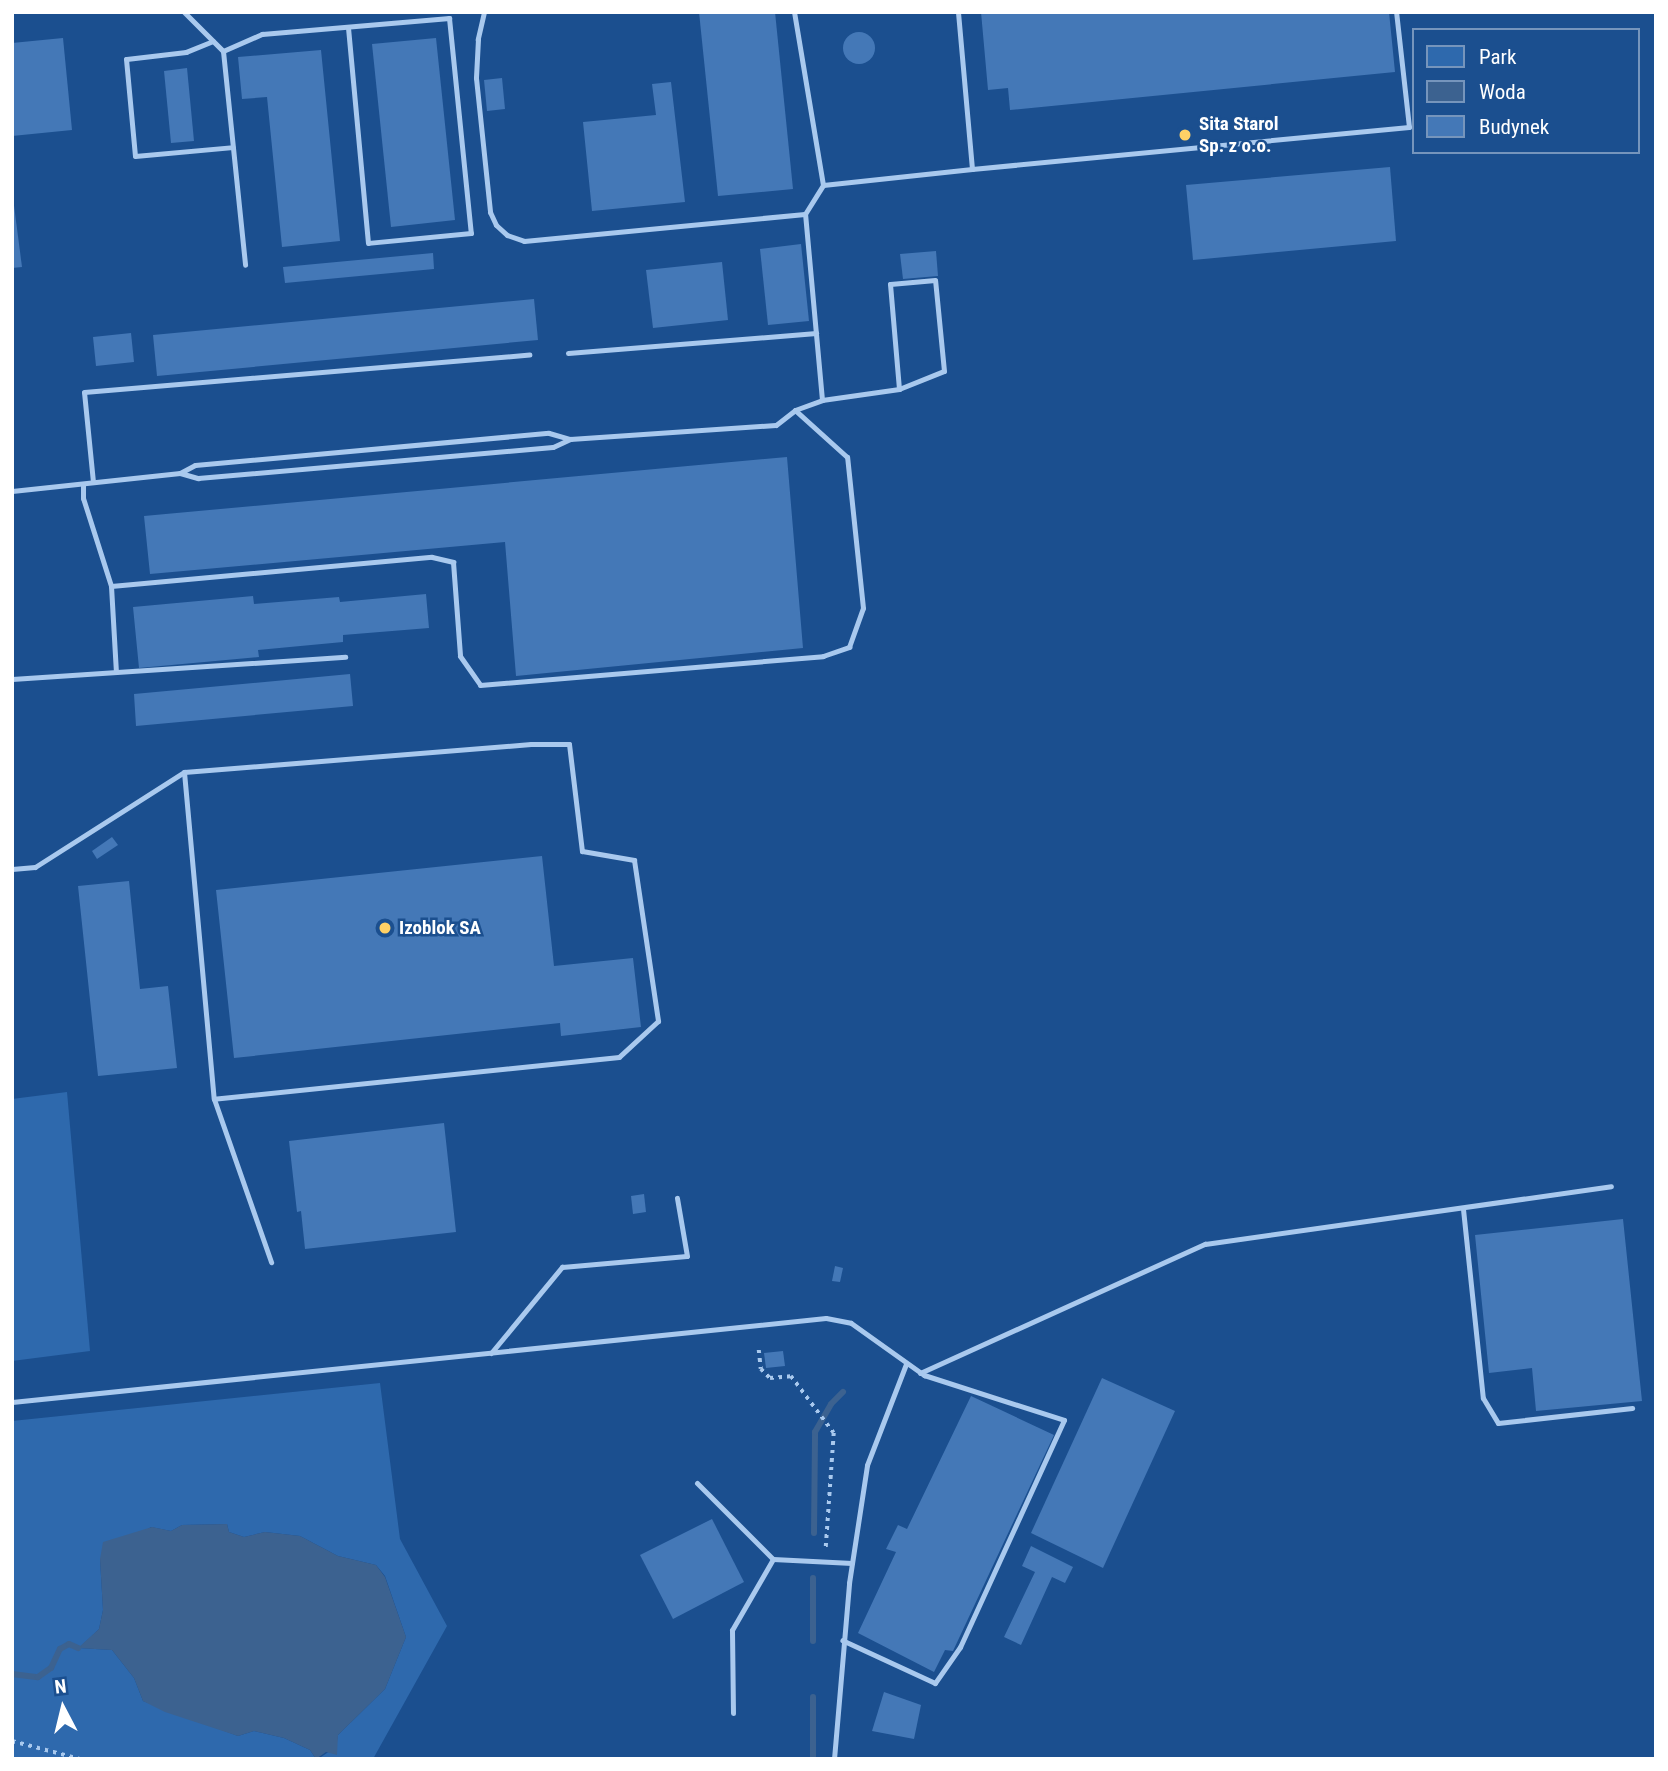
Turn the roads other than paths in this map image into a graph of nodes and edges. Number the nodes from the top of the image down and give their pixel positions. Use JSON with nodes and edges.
{"nodes":[{"id":1,"x":184,"y":12,"type":"edge"},
{"id":2,"x":484,"y":12,"type":"edge"},
{"id":3,"x":794,"y":12,"type":"edge"},
{"id":4,"x":958,"y":12,"type":"edge"},
{"id":5,"x":1396,"y":12,"type":"edge"},
{"id":6,"x":348,"y":27,"type":"junction"},
{"id":7,"x":213,"y":41,"type":"junction"},
{"id":8,"x":223,"y":51,"type":"junction"},
{"id":9,"x":233,"y":147,"type":"junction"},
{"id":10,"x":972,"y":169,"type":"junction"},
{"id":11,"x":823,"y":185,"type":"junction"},
{"id":12,"x":805,"y":214,"type":"junction"},
{"id":13,"x":245,"y":265,"type":"dead end"},
{"id":14,"x":816,"y":333,"type":"junction"},
{"id":15,"x":568,"y":353,"type":"dead end"},
{"id":16,"x":528,"y":355,"type":"dead end"},
{"id":17,"x":899,"y":388,"type":"junction"},
{"id":18,"x":822,"y":400,"type":"junction"},
{"id":19,"x":795,"y":410,"type":"junction"},
{"id":20,"x":570,"y":439,"type":"junction"},
{"id":21,"x":180,"y":473,"type":"junction"},
{"id":22,"x":93,"y":482,"type":"junction"},
{"id":23,"x":83,"y":484,"type":"junction"},
{"id":24,"x":12,"y":491,"type":"edge"},
{"id":25,"x":111,"y":586,"type":"junction"},
{"id":26,"x":345,"y":657,"type":"dead end"},
{"id":27,"x":116,"y":672,"type":"junction"},
{"id":28,"x":12,"y":679,"type":"edge"},
{"id":29,"x":184,"y":772,"type":"junction"},
{"id":30,"x":12,"y":869,"type":"edge"},
{"id":31,"x":214,"y":1099,"type":"junction"},
{"id":32,"x":1611,"y":1186,"type":"dead end"},
{"id":33,"x":677,"y":1198,"type":"dead end"},
{"id":34,"x":1464,"y":1209,"type":"junction"},
{"id":35,"x":271,"y":1262,"type":"dead end"},
{"id":36,"x":491,"y":1353,"type":"junction"},
{"id":37,"x":906,"y":1364,"type":"junction"},
{"id":38,"x":920,"y":1373,"type":"junction"},
{"id":39,"x":12,"y":1402,"type":"edge"},
{"id":40,"x":1632,"y":1408,"type":"dead end"},
{"id":41,"x":696,"y":1483,"type":"dead end"},
{"id":42,"x":773,"y":1559,"type":"junction"},
{"id":43,"x":852,"y":1563,"type":"junction"},
{"id":44,"x":842,"y":1640,"type":"junction"},
{"id":45,"x":733,"y":1713,"type":"dead end"},
{"id":46,"x":834,"y":1759,"type":"edge"}],
"edges":[{"from":1,"to":7,"type":"lane"},
{"from":2,"to":12,"type":"lane"},
{"from":3,"to":11,"type":"lane"},
{"from":4,"to":10,"type":"lane"},
{"from":5,"to":10,"type":"lane"},
{"from":6,"to":6,"type":"lane"},
{"from":6,"to":8,"type":"lane"},
{"from":7,"to":8,"type":"lane"},
{"from":7,"to":9,"type":"lane"},
{"from":8,"to":9,"type":"lane"},
{"from":9,"to":13,"type":"lane"},
{"from":10,"to":11,"type":"lane"},
{"from":11,"to":12,"type":"lane"},
{"from":12,"to":14,"type":"lane"},
{"from":14,"to":15,"type":"lane"},
{"from":14,"to":18,"type":"lane"},
{"from":16,"to":22,"type":"lane"},
{"from":17,"to":17,"type":"lane"},
{"from":17,"to":18,"type":"lane"},
{"from":18,"to":19,"type":"lane"},
{"from":19,"to":20,"type":"lane"},
{"from":19,"to":25,"type":"lane"},
{"from":20,"to":21,"type":"lane"},
{"from":20,"to":21,"type":"lane"},
{"from":21,"to":22,"type":"lane"},
{"from":22,"to":23,"type":"lane"},
{"from":23,"to":24,"type":"lane"},
{"from":23,"to":25,"type":"lane"},
{"from":25,"to":27,"type":"lane"},
{"from":26,"to":27,"type":"lane"},
{"from":27,"to":28,"type":"lane"},
{"from":29,"to":30,"type":"lane"},
{"from":29,"to":31,"type":"lane"},
{"from":29,"to":31,"type":"lane"},
{"from":31,"to":35,"type":"lane"},
{"from":32,"to":34,"type":"lane"},
{"from":33,"to":36,"type":"lane"},
{"from":34,"to":38,"type":"lane"},
{"from":34,"to":40,"type":"lane"},
{"from":36,"to":37,"type":"lane"},
{"from":36,"to":39,"type":"lane"},
{"from":37,"to":38,"type":"lane"},
{"from":37,"to":43,"type":"lane"},
{"from":38,"to":44,"type":"lane"},
{"from":41,"to":42,"type":"lane"},
{"from":42,"to":43,"type":"lane"},
{"from":42,"to":45,"type":"lane"},
{"from":43,"to":44,"type":"lane"},
{"from":44,"to":46,"type":"lane"}]}
